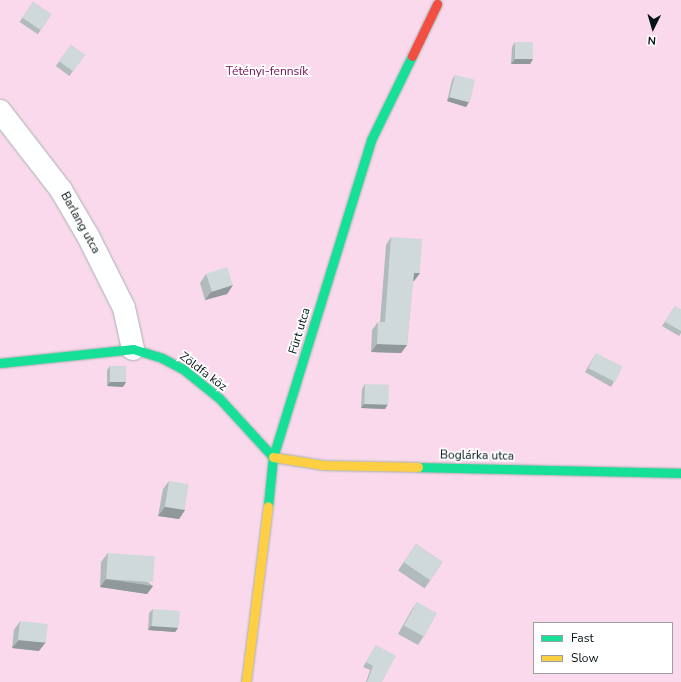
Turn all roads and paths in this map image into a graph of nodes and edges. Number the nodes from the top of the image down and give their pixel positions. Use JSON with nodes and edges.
{"nodes":[{"id":1,"x":437,"y":4,"type":"dead end"},
{"id":2,"x":0,"y":111,"type":"edge"},
{"id":3,"x":133,"y":349,"type":"junction"},
{"id":4,"x":0,"y":363,"type":"edge"},
{"id":5,"x":273,"y":457,"type":"junction"},
{"id":6,"x":681,"y":473,"type":"edge"},
{"id":7,"x":246,"y":682,"type":"edge"}],
"edges":[{"from":1,"to":5,"type":"street","name":"Fürt utca"},
{"from":2,"to":3,"type":"street","name":"Barlang utca"},
{"from":3,"to":4,"type":"street","name":"Zöldfa köz"},
{"from":3,"to":5,"type":"street","name":"Zöldfa köz"},
{"from":5,"to":6,"type":"street","name":"Boglárka utca"},
{"from":5,"to":7,"type":"street","name":"Fürt utca"}]}
